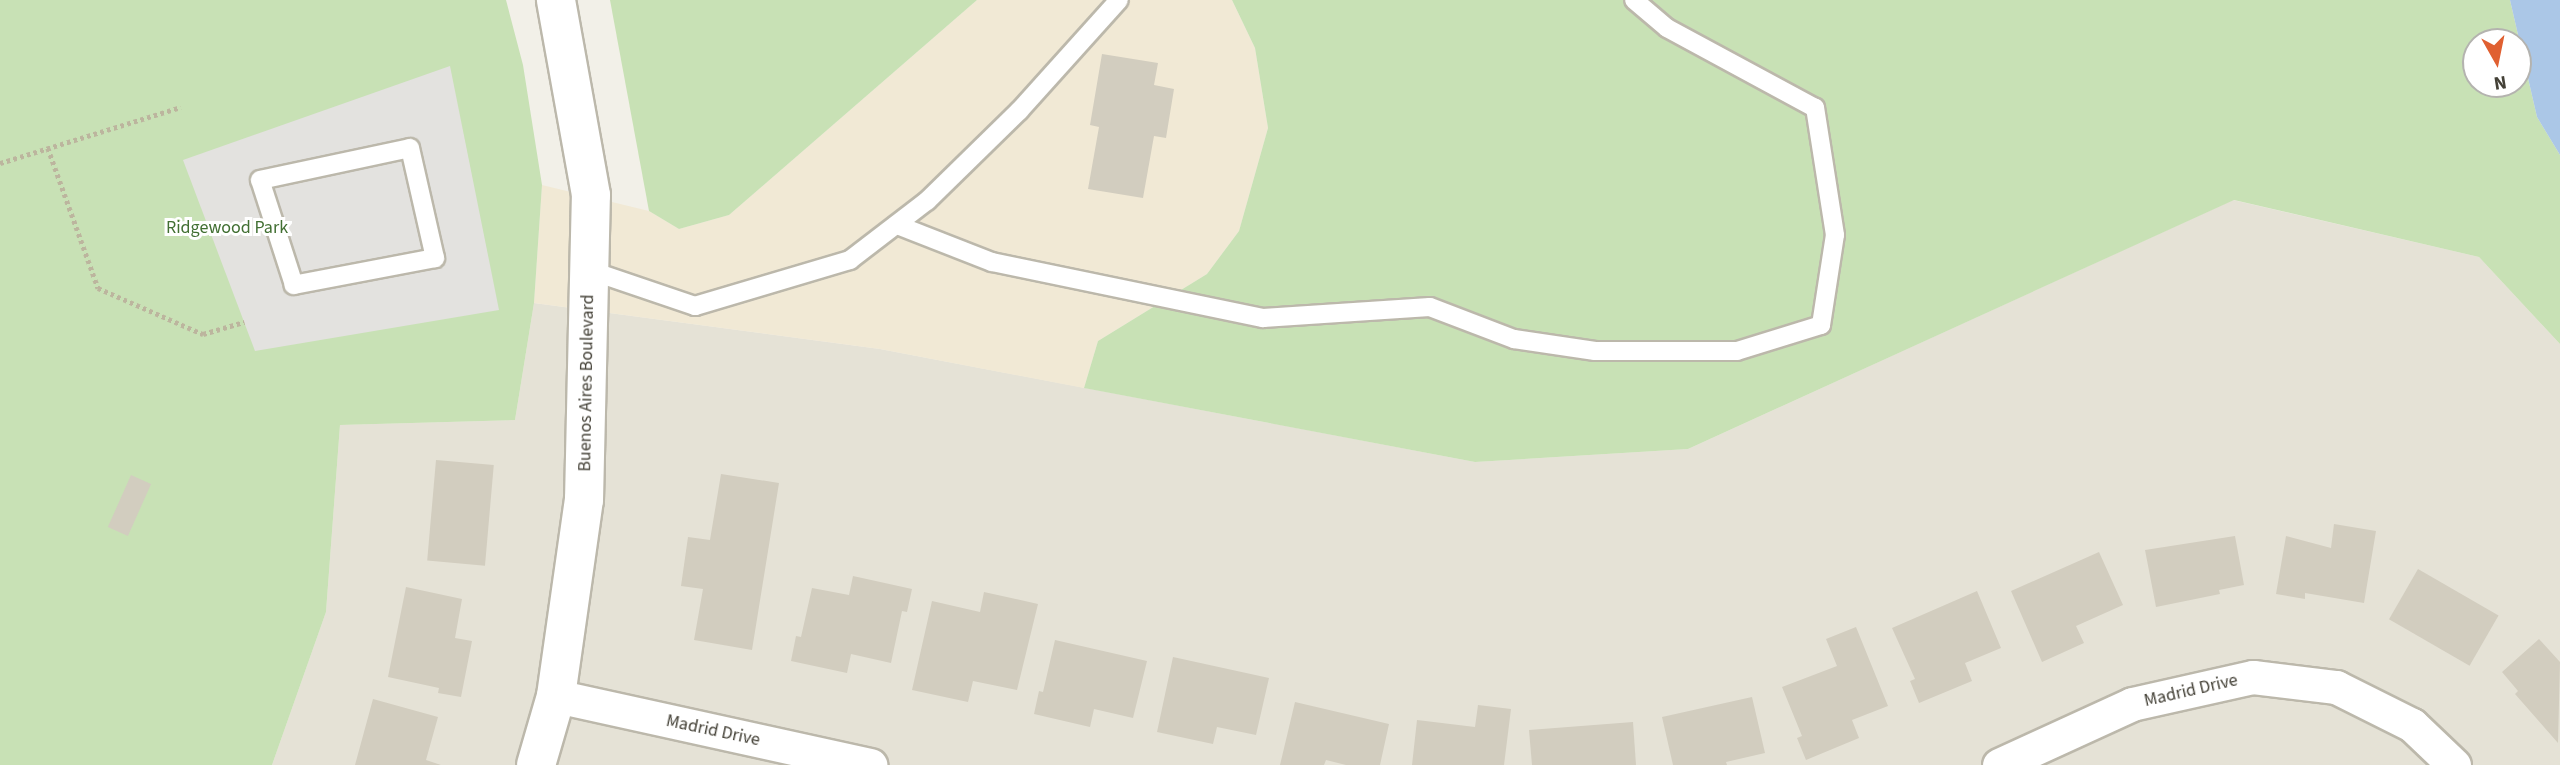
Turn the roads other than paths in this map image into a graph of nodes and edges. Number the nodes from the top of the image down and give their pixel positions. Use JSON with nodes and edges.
{"nodes":[{"id":1,"x":556,"y":0,"type":"edge"},
{"id":2,"x":1119,"y":0,"type":"edge"},
{"id":3,"x":1634,"y":0,"type":"edge"},
{"id":4,"x":300,"y":170,"type":"joint"},
{"id":5,"x":897,"y":225,"type":"junction"},
{"id":6,"x":589,"y":270,"type":"junction"},
{"id":7,"x":556,"y":696,"type":"junction"},
{"id":8,"x":536,"y":765,"type":"edge"},
{"id":9,"x":871,"y":765,"type":"edge"},
{"id":10,"x":1999,"y":765,"type":"edge"},
{"id":11,"x":2454,"y":765,"type":"edge"}],
"edges":[{"from":1,"to":6,"type":"street","name":"Buenos Aires Boulevard"},
{"from":2,"to":5,"type":"lane"},
{"from":3,"to":5,"type":"lane"},
{"from":4,"to":4,"type":"lane"},
{"from":5,"to":6,"type":"lane"},
{"from":6,"to":7,"type":"street","name":"Buenos Aires Boulevard"},
{"from":7,"to":8,"type":"street","name":"Buenos Aires Boulevard"},
{"from":7,"to":9,"type":"street","name":"Madrid Drive"},
{"from":10,"to":11,"type":"street","name":"Madrid Drive"}]}
